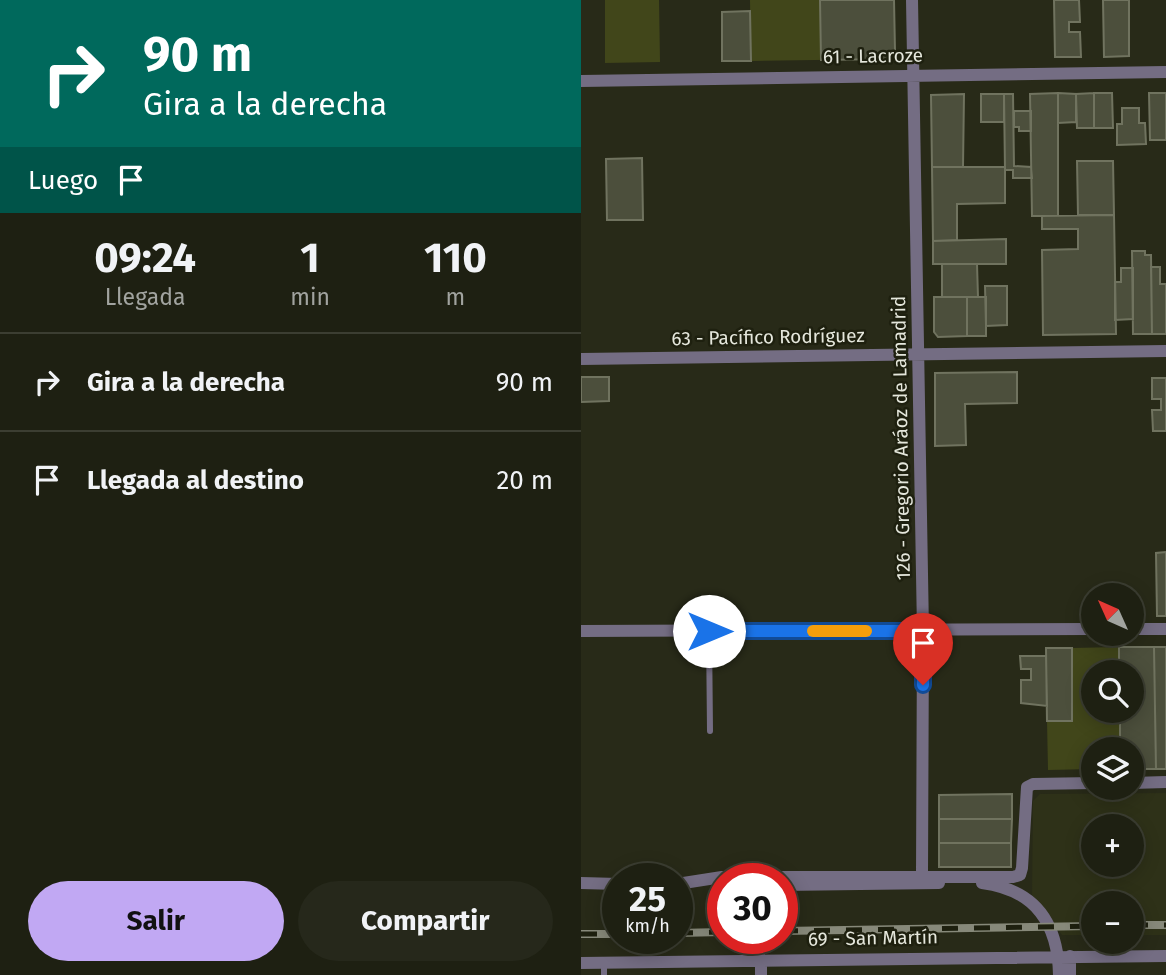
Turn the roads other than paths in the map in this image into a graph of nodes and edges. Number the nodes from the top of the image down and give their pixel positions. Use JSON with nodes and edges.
{"nodes":[{"id":1,"x":912,"y":0,"type":"edge"},
{"id":2,"x":1166,"y":72,"type":"edge"},
{"id":3,"x":913,"y":75,"type":"junction"},
{"id":4,"x":581,"y":81,"type":"edge"},
{"id":5,"x":1166,"y":351,"type":"edge"},
{"id":6,"x":918,"y":355,"type":"junction"},
{"id":7,"x":581,"y":359,"type":"edge"},
{"id":8,"x":1081,"y":629,"type":"edge"},
{"id":9,"x":1145,"y":629,"type":"edge"},
{"id":10,"x":1166,"y":629,"type":"edge"},
{"id":11,"x":581,"y":631,"type":"edge"},
{"id":12,"x":709,"y":631,"type":"junction"},
{"id":13,"x":923,"y":631,"type":"junction"},
{"id":14,"x":711,"y":731,"type":"dead end"},
{"id":15,"x":1166,"y":782,"type":"edge"},
{"id":16,"x":1081,"y":783,"type":"edge"},
{"id":17,"x":1144,"y":783,"type":"edge"},
{"id":18,"x":922,"y":875,"type":"junction"},
{"id":19,"x":693,"y":882,"type":"edge"},
{"id":20,"x":581,"y":883,"type":"edge"},
{"id":21,"x":602,"y":884,"type":"edge"},
{"id":22,"x":798,"y":885,"type":"edge"},
{"id":23,"x":1052,"y":956,"type":"junction"},
{"id":24,"x":1070,"y":956,"type":"junction"},
{"id":25,"x":1166,"y":956,"type":"edge"},
{"id":26,"x":761,"y":959,"type":"junction"},
{"id":27,"x":581,"y":963,"type":"edge"},
{"id":28,"x":604,"y":969,"type":"edge"},
{"id":29,"x":761,"y":975,"type":"edge"},
{"id":30,"x":1052,"y":975,"type":"edge"},
{"id":31,"x":1059,"y":975,"type":"edge"},
{"id":32,"x":1070,"y":975,"type":"edge"}],
"edges":[{"from":1,"to":3,"type":"street","name":"126 - Gregorio Aráoz de Lamadrid"},
{"from":2,"to":3,"type":"street","name":"61 - Lacroze"},
{"from":3,"to":4,"type":"street","name":"61 - Lacroze"},
{"from":3,"to":6,"type":"street","name":"126 - Gregorio Aráoz de Lamadrid"},
{"from":5,"to":6,"type":"street","name":"63 - Pacífico Rodríguez"},
{"from":6,"to":7,"type":"street","name":"63 - Pacífico Rodríguez"},
{"from":6,"to":13,"type":"street","name":"126 - Gregorio Aráoz de Lamadrid"},
{"from":8,"to":13,"type":"street"},
{"from":9,"to":10,"type":"street"},
{"from":11,"to":12,"type":"street"},
{"from":12,"to":13,"type":"street"},
{"from":12,"to":14,"type":"lane"},
{"from":13,"to":18,"type":"street","name":"126 - Gregorio Aráoz de Lamadrid"},
{"from":15,"to":17,"type":"street"},
{"from":16,"to":18,"type":"street"},
{"from":18,"to":19,"type":"street"},
{"from":20,"to":21,"type":"street"},
{"from":22,"to":31,"type":"street"},
{"from":23,"to":24,"type":"street","name":"69 - San Martín"},
{"from":23,"to":26,"type":"street","name":"69 - San Martín"},
{"from":23,"to":30,"type":"street"},
{"from":24,"to":25,"type":"street","name":"69 - San Martín"},
{"from":24,"to":32,"type":"street"},
{"from":26,"to":28,"type":"street","name":"69 - San Martín"},
{"from":26,"to":29,"type":"street"},
{"from":27,"to":28,"type":"street","name":"69 - San Martín"}]}
